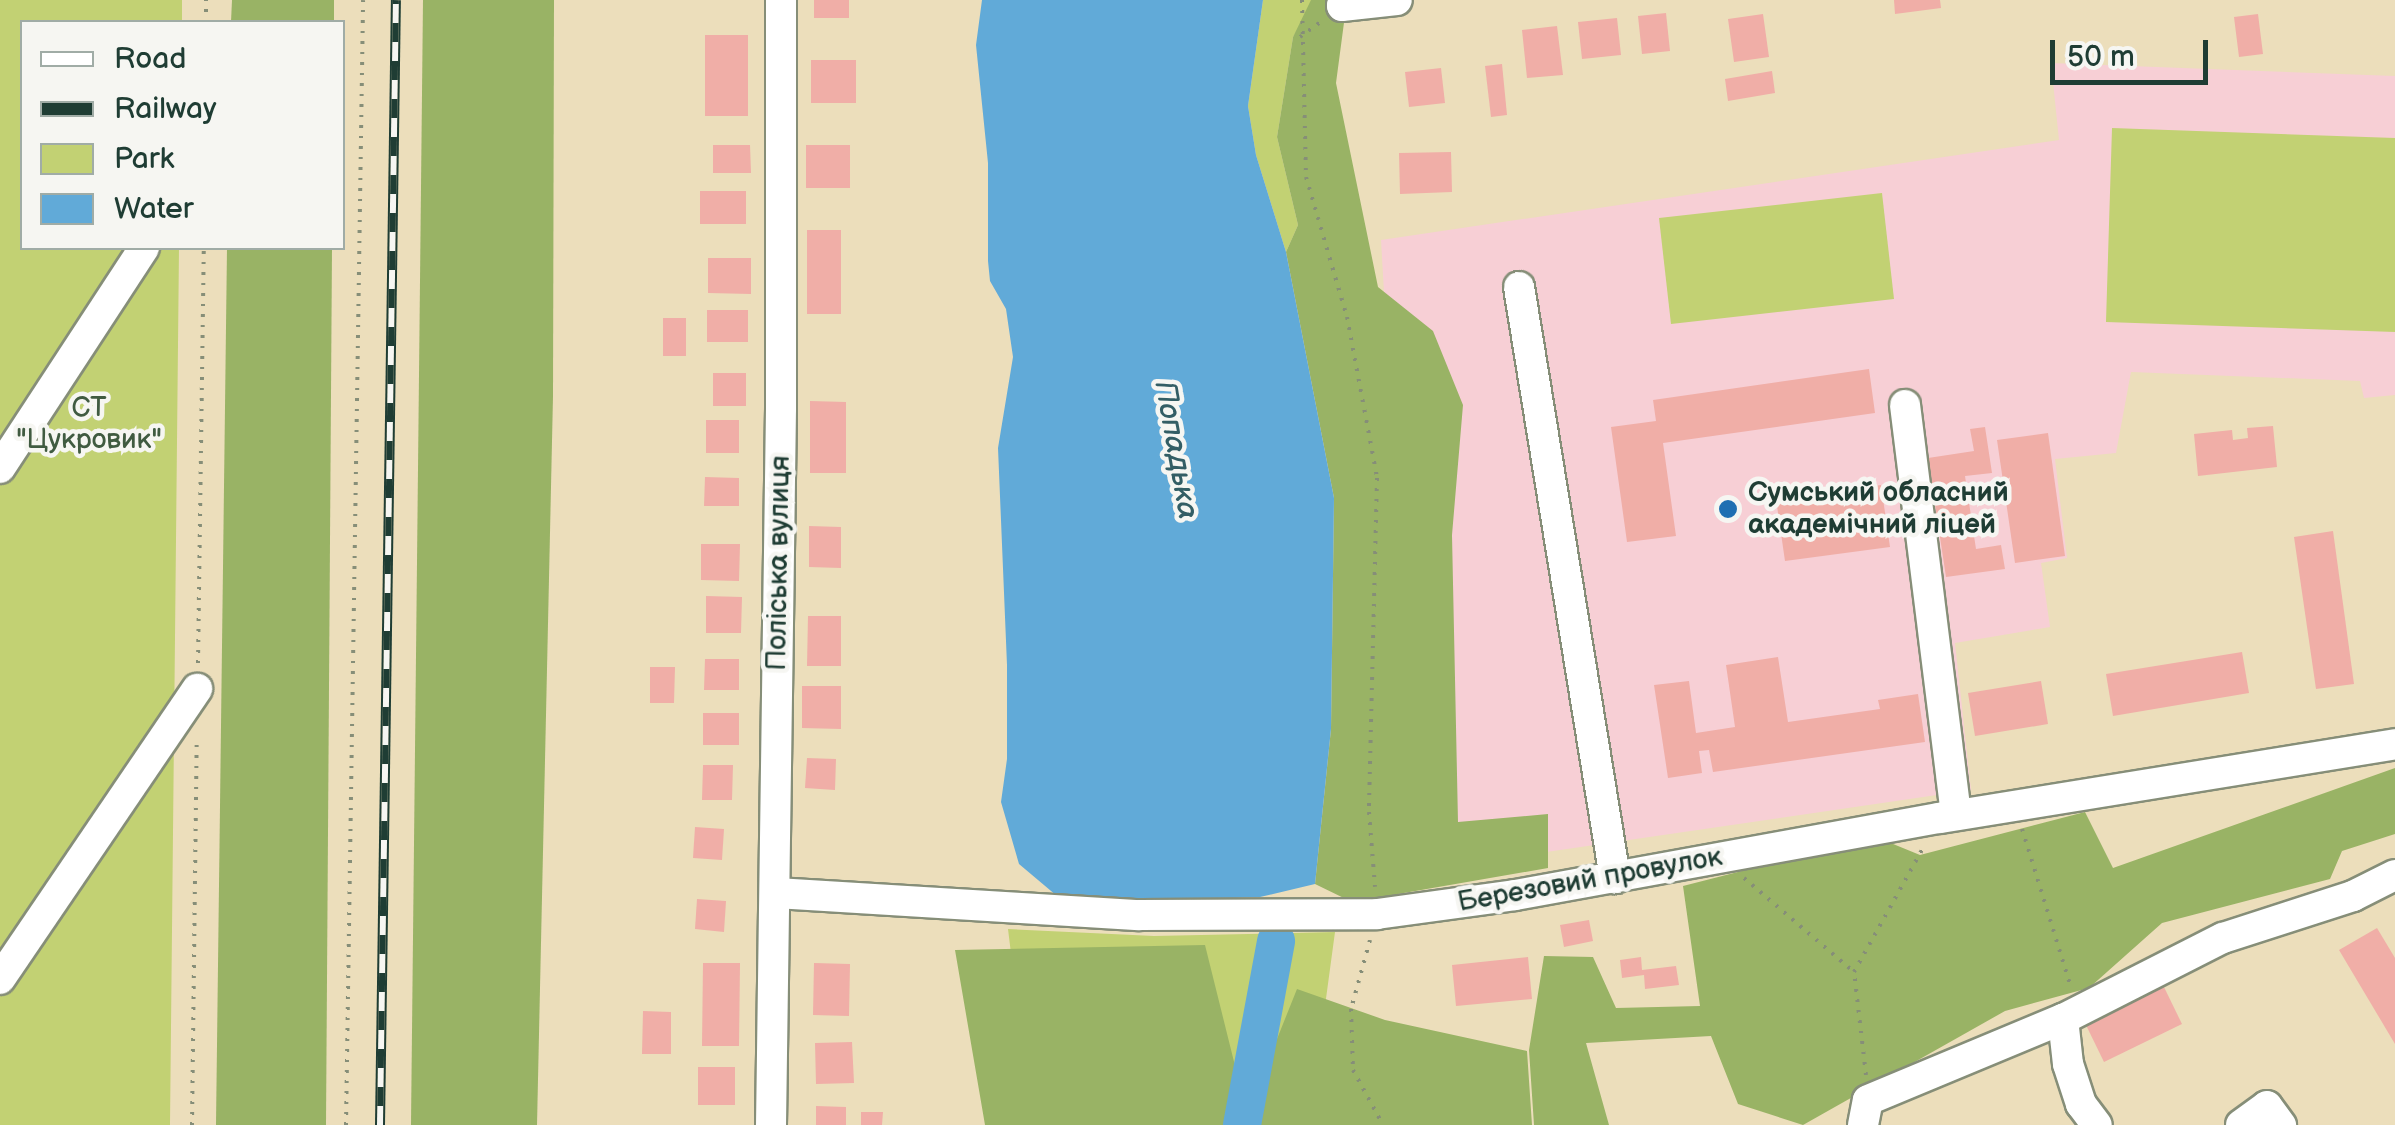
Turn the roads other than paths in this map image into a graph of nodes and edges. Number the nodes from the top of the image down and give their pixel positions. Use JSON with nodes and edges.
{"nodes":[{"id":1,"x":781,"y":0,"type":"edge"},
{"id":2,"x":1396,"y":0,"type":"edge"},
{"id":3,"x":1342,"y":3,"type":"edge"},
{"id":4,"x":143,"y":250,"type":"edge"},
{"id":5,"x":1519,"y":287,"type":"dead end"},
{"id":6,"x":1905,"y":405,"type":"dead end"},
{"id":7,"x":0,"y":468,"type":"edge"},
{"id":8,"x":198,"y":689,"type":"road end"},
{"id":9,"x":2395,"y":744,"type":"edge"},
{"id":10,"x":1948,"y":817,"type":"junction"},
{"id":11,"x":2395,"y":875,"type":"edge"},
{"id":12,"x":1615,"y":878,"type":"junction"},
{"id":13,"x":776,"y":893,"type":"junction"},
{"id":14,"x":0,"y":979,"type":"edge"},
{"id":15,"x":2063,"y":1019,"type":"junction"},
{"id":16,"x":1866,"y":1112,"type":"edge"},
{"id":17,"x":771,"y":1125,"type":"edge"},
{"id":18,"x":2097,"y":1125,"type":"edge"},
{"id":19,"x":2240,"y":1125,"type":"edge"},
{"id":20,"x":2281,"y":1125,"type":"edge"}],
"edges":[{"from":1,"to":13,"type":"street","name":"Поліська вулиця"},
{"from":2,"to":3,"type":"street"},
{"from":4,"to":7,"type":"street"},
{"from":5,"to":12,"type":"street"},
{"from":6,"to":10,"type":"street"},
{"from":8,"to":14,"type":"street"},
{"from":9,"to":10,"type":"street","name":"Березовий провулок"},
{"from":10,"to":12,"type":"street","name":"Березовий провулок"},
{"from":11,"to":15,"type":"street"},
{"from":12,"to":13,"type":"street","name":"Березовий провулок"},
{"from":13,"to":17,"type":"street","name":"Поліська вулиця"},
{"from":15,"to":16,"type":"street"},
{"from":15,"to":18,"type":"street"},
{"from":19,"to":20,"type":"street"}]}
